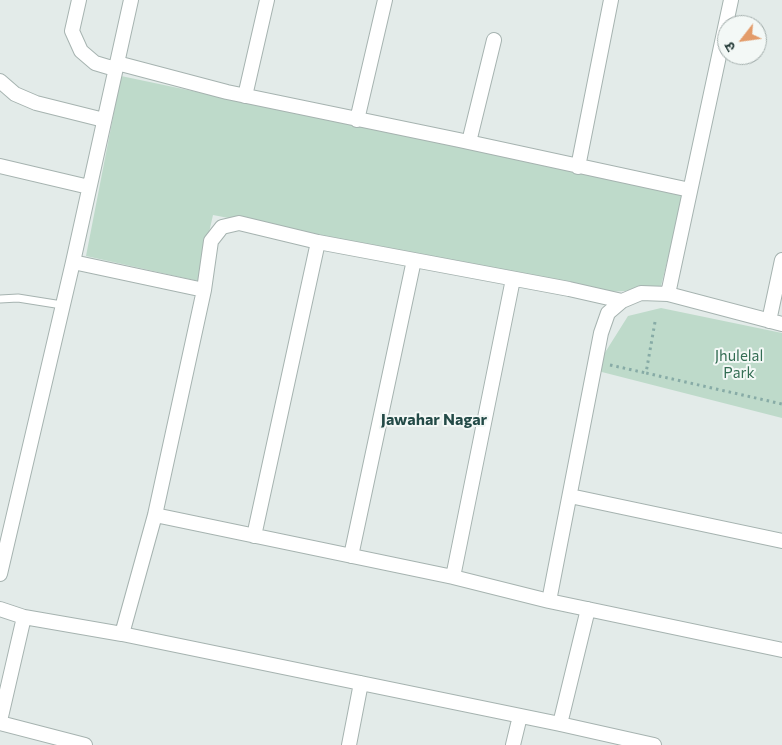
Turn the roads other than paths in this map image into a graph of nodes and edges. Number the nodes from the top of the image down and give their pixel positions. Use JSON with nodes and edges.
{"nodes":[{"id":1,"x":79,"y":0,"type":"edge"},
{"id":2,"x":131,"y":0,"type":"edge"},
{"id":3,"x":267,"y":0,"type":"edge"},
{"id":4,"x":385,"y":0,"type":"edge"},
{"id":5,"x":612,"y":0,"type":"edge"},
{"id":6,"x":731,"y":0,"type":"edge"},
{"id":7,"x":494,"y":40,"type":"dead end"},
{"id":8,"x":116,"y":66,"type":"junction"},
{"id":9,"x":0,"y":81,"type":"edge"},
{"id":10,"x":245,"y":96,"type":"junction"},
{"id":11,"x":104,"y":120,"type":"junction"},
{"id":12,"x":357,"y":120,"type":"junction"},
{"id":13,"x":469,"y":142,"type":"junction"},
{"id":14,"x":0,"y":166,"type":"edge"},
{"id":15,"x":578,"y":166,"type":"junction"},
{"id":16,"x":89,"y":187,"type":"junction"},
{"id":17,"x":690,"y":190,"type":"junction"},
{"id":18,"x":318,"y":242,"type":"junction"},
{"id":19,"x":414,"y":260,"type":"junction"},
{"id":20,"x":782,"y":260,"type":"edge"},
{"id":21,"x":72,"y":262,"type":"junction"},
{"id":22,"x":513,"y":279,"type":"junction"},
{"id":23,"x":204,"y":290,"type":"junction"},
{"id":24,"x":668,"y":294,"type":"junction"},
{"id":25,"x":0,"y":299,"type":"edge"},
{"id":26,"x":622,"y":301,"type":"junction"},
{"id":27,"x":62,"y":305,"type":"junction"},
{"id":28,"x":775,"y":322,"type":"edge"},
{"id":29,"x":570,"y":496,"type":"junction"},
{"id":30,"x":155,"y":514,"type":"junction"},
{"id":31,"x":254,"y":536,"type":"junction"},
{"id":32,"x":782,"y":541,"type":"edge"},
{"id":33,"x":351,"y":556,"type":"junction"},
{"id":34,"x":0,"y":574,"type":"edge"},
{"id":35,"x":453,"y":577,"type":"junction"},
{"id":36,"x":549,"y":600,"type":"junction"},
{"id":37,"x":0,"y":609,"type":"edge"},
{"id":38,"x":588,"y":609,"type":"junction"},
{"id":39,"x":24,"y":617,"type":"junction"},
{"id":40,"x":122,"y":634,"type":"junction"},
{"id":41,"x":782,"y":650,"type":"edge"},
{"id":42,"x":361,"y":683,"type":"junction"},
{"id":43,"x":520,"y":716,"type":"junction"},
{"id":44,"x":0,"y":722,"type":"edge"},
{"id":45,"x":560,"y":724,"type":"junction"},
{"id":46,"x":85,"y":745,"type":"edge"},
{"id":47,"x":349,"y":745,"type":"edge"},
{"id":48,"x":513,"y":745,"type":"edge"},
{"id":49,"x":654,"y":745,"type":"edge"}],
"edges":[{"from":1,"to":8,"type":"street"},
{"from":2,"to":8,"type":"street"},
{"from":3,"to":10,"type":"street"},
{"from":4,"to":12,"type":"street"},
{"from":5,"to":15,"type":"street"},
{"from":6,"to":17,"type":"street"},
{"from":7,"to":13,"type":"street"},
{"from":8,"to":10,"type":"street"},
{"from":8,"to":11,"type":"street"},
{"from":9,"to":11,"type":"street"},
{"from":10,"to":12,"type":"street"},
{"from":11,"to":16,"type":"street"},
{"from":12,"to":13,"type":"street"},
{"from":13,"to":15,"type":"street"},
{"from":14,"to":16,"type":"street"},
{"from":15,"to":17,"type":"street"},
{"from":16,"to":21,"type":"street"},
{"from":17,"to":24,"type":"street"},
{"from":18,"to":19,"type":"street"},
{"from":18,"to":23,"type":"street"},
{"from":18,"to":31,"type":"street"},
{"from":19,"to":22,"type":"street"},
{"from":19,"to":33,"type":"street"},
{"from":20,"to":28,"type":"street"},
{"from":21,"to":23,"type":"street"},
{"from":21,"to":27,"type":"street"},
{"from":22,"to":26,"type":"street"},
{"from":22,"to":35,"type":"street"},
{"from":23,"to":30,"type":"street"},
{"from":24,"to":26,"type":"street"},
{"from":24,"to":28,"type":"street"},
{"from":25,"to":27,"type":"lane"},
{"from":26,"to":29,"type":"street"},
{"from":27,"to":34,"type":"street"},
{"from":29,"to":32,"type":"street"},
{"from":29,"to":36,"type":"street"},
{"from":30,"to":31,"type":"street"},
{"from":30,"to":40,"type":"street"},
{"from":31,"to":33,"type":"street"},
{"from":33,"to":35,"type":"street"},
{"from":35,"to":36,"type":"street"},
{"from":36,"to":38,"type":"street"},
{"from":37,"to":39,"type":"street"},
{"from":38,"to":41,"type":"street"},
{"from":38,"to":45,"type":"street"},
{"from":39,"to":40,"type":"street"},
{"from":39,"to":44,"type":"street"},
{"from":40,"to":42,"type":"street"},
{"from":42,"to":43,"type":"street"},
{"from":42,"to":47,"type":"street"},
{"from":43,"to":45,"type":"street"},
{"from":43,"to":48,"type":"street"},
{"from":44,"to":46,"type":"street"},
{"from":45,"to":49,"type":"street"}]}
